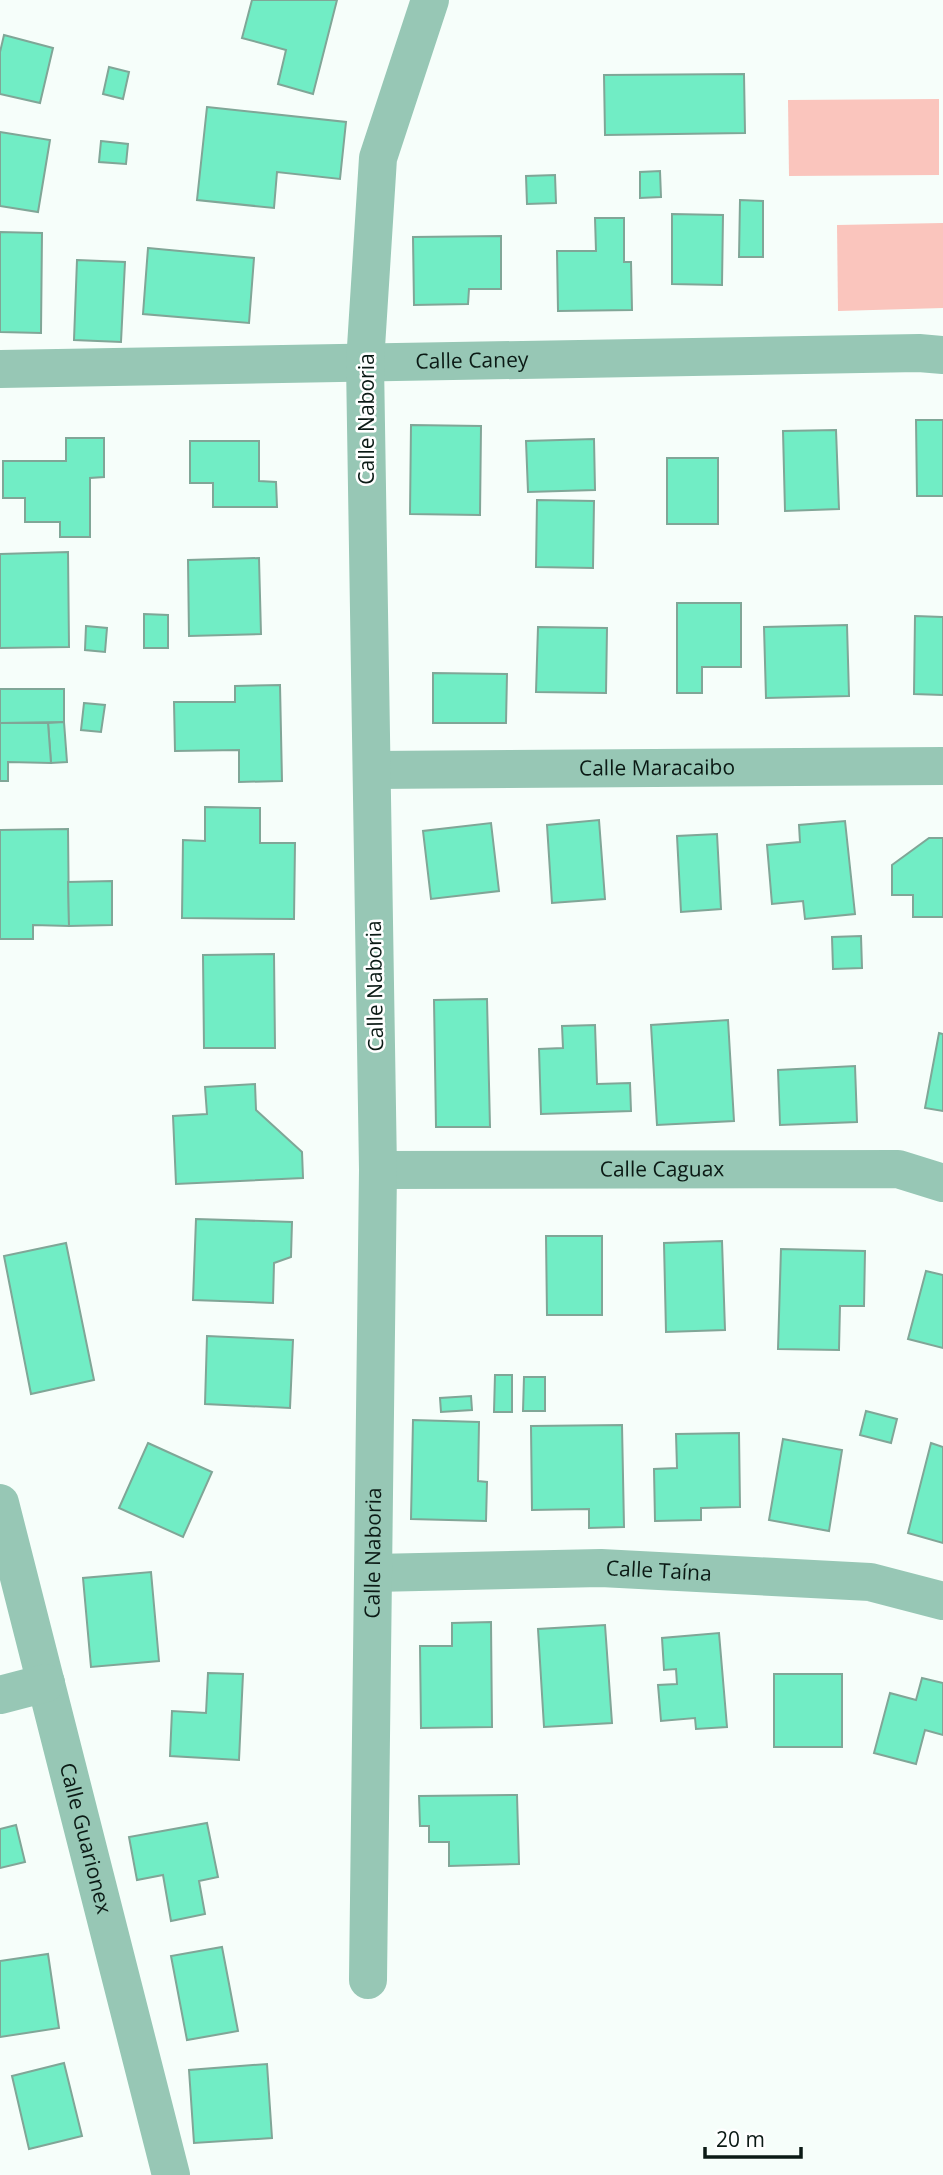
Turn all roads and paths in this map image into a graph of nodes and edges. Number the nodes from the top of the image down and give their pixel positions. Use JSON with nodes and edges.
{"nodes":[{"id":1,"x":430,"y":0,"type":"edge"},
{"id":2,"x":943,"y":355,"type":"edge"},
{"id":3,"x":365,"y":363,"type":"junction"},
{"id":4,"x":0,"y":369,"type":"edge"},
{"id":5,"x":943,"y":766,"type":"edge"},
{"id":6,"x":372,"y":770,"type":"junction"},
{"id":7,"x":378,"y":1170,"type":"junction"},
{"id":8,"x":943,"y":1183,"type":"edge"},
{"id":9,"x":0,"y":1503,"type":"edge"},
{"id":10,"x":374,"y":1573,"type":"junction"},
{"id":11,"x":943,"y":1601,"type":"edge"},
{"id":12,"x":46,"y":1683,"type":"junction"},
{"id":13,"x":0,"y":1695,"type":"edge"},
{"id":14,"x":368,"y":1980,"type":"dead end"},
{"id":15,"x":172,"y":2175,"type":"edge"}],
"edges":[{"from":1,"to":3,"type":"street","name":"Calle Naboria"},
{"from":2,"to":3,"type":"street","name":"Calle Caney"},
{"from":3,"to":4,"type":"street","name":"Calle Caney"},
{"from":3,"to":6,"type":"street","name":"Calle Naboria"},
{"from":5,"to":6,"type":"street","name":"Calle Maracaibo"},
{"from":6,"to":7,"type":"street","name":"Calle Naboria"},
{"from":7,"to":8,"type":"street","name":"Calle Caguax"},
{"from":7,"to":10,"type":"street","name":"Calle Naboria"},
{"from":9,"to":12,"type":"street","name":"Calle Guarionex"},
{"from":10,"to":11,"type":"street","name":"Calle Taína"},
{"from":10,"to":14,"type":"street","name":"Calle Naboria"},
{"from":12,"to":13,"type":"street"},
{"from":12,"to":15,"type":"street","name":"Calle Guarionex"}]}
